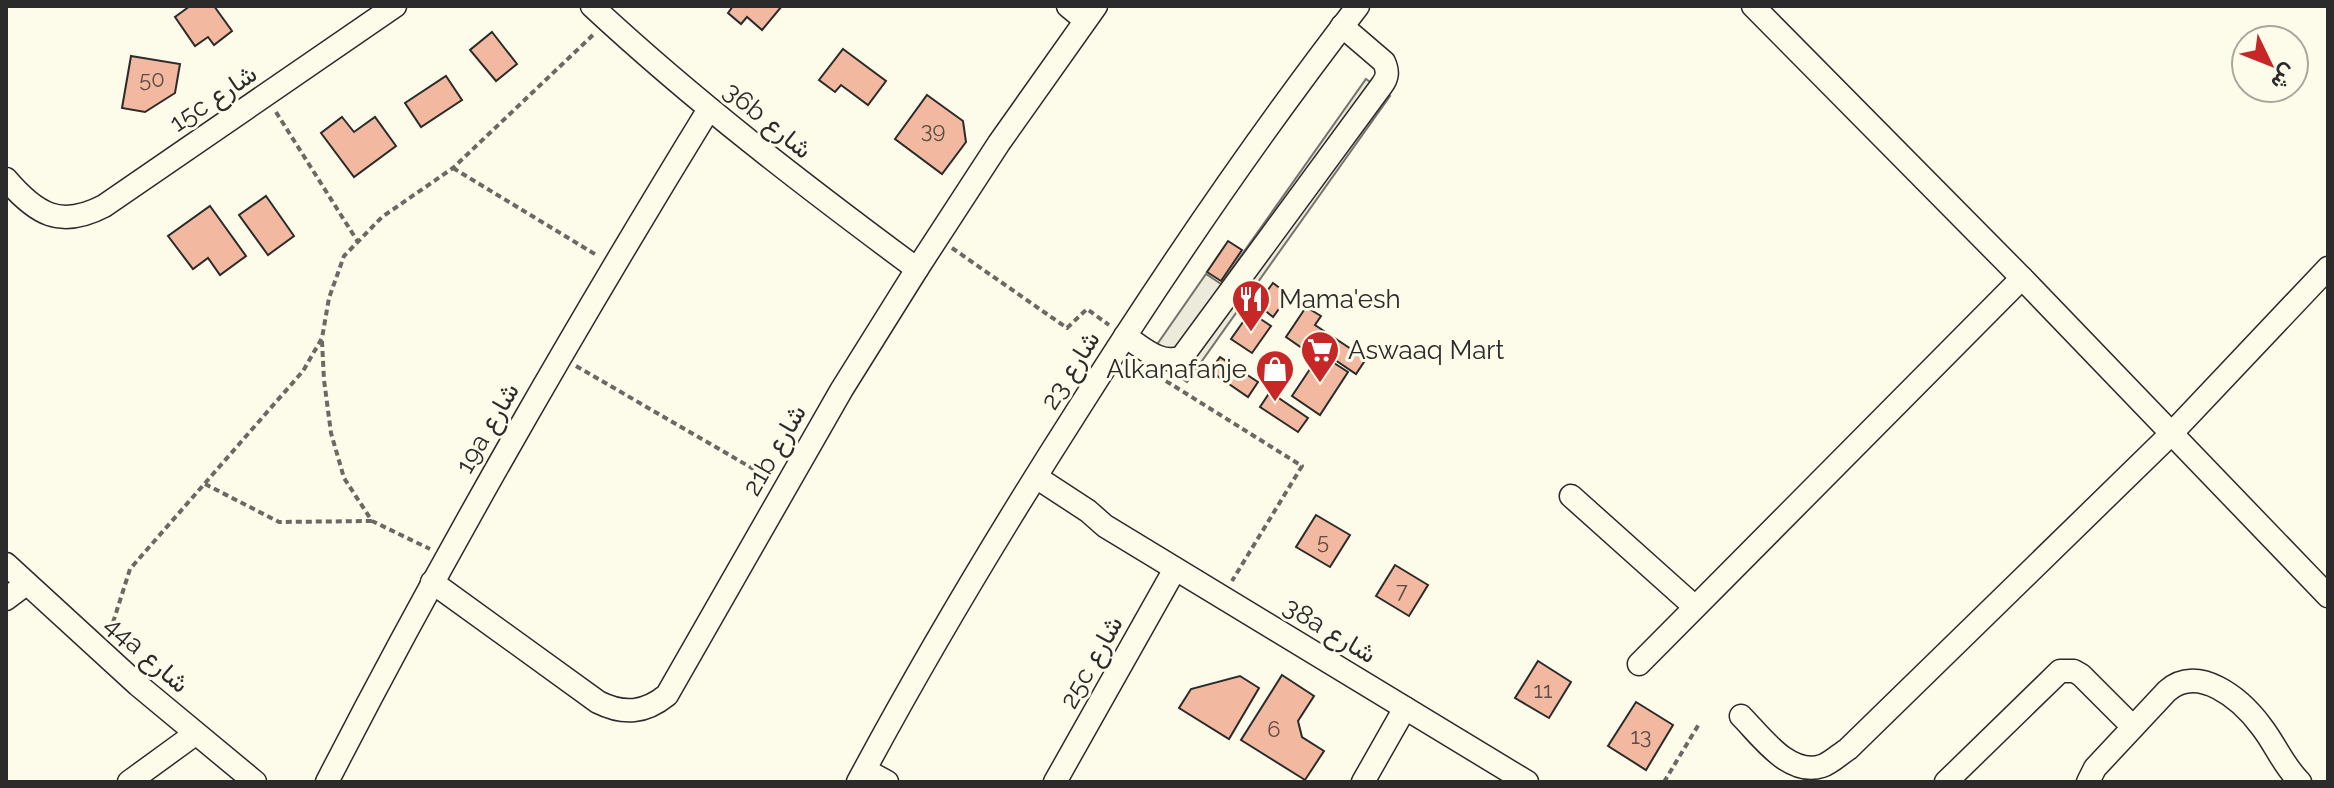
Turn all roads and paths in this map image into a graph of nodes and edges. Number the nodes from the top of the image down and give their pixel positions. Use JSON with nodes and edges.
{"nodes":[{"id":1,"x":395,"y":6,"type":"edge"},
{"id":2,"x":1358,"y":6,"type":"edge"},
{"id":3,"x":1753,"y":6,"type":"edge"},
{"id":4,"x":1083,"y":11,"type":"edge"},
{"id":5,"x":600,"y":13,"type":"edge"},
{"id":6,"x":1342,"y":26,"type":"junction"},
{"id":7,"x":266,"y":96,"type":"junction"},
{"id":8,"x":709,"y":109,"type":"junction"},
{"id":9,"x":453,"y":168,"type":"junction"},
{"id":10,"x":6,"y":179,"type":"edge"},
{"id":11,"x":937,"y":238,"type":"junction"},
{"id":12,"x":358,"y":242,"type":"junction"},
{"id":13,"x":614,"y":265,"type":"junction"},
{"id":14,"x":2328,"y":268,"type":"edge"},
{"id":15,"x":917,"y":269,"type":"junction"},
{"id":16,"x":2022,"y":278,"type":"junction"},
{"id":17,"x":1125,"y":336,"type":"junction"},
{"id":18,"x":322,"y":338,"type":"junction"},
{"id":19,"x":560,"y":356,"type":"junction"},
{"id":20,"x":1156,"y":375,"type":"dead end"},
{"id":21,"x":2171,"y":434,"type":"junction"},
{"id":22,"x":205,"y":484,"type":"junction"},
{"id":23,"x":1031,"y":484,"type":"junction"},
{"id":24,"x":785,"y":487,"type":"junction"},
{"id":25,"x":1571,"y":496,"type":"dead end"},
{"id":26,"x":372,"y":521,"type":"junction"},
{"id":27,"x":447,"y":556,"type":"junction"},
{"id":28,"x":6,"y":564,"type":"edge"},
{"id":29,"x":1175,"y":569,"type":"junction"},
{"id":30,"x":432,"y":582,"type":"junction"},
{"id":31,"x":26,"y":584,"type":"junction"},
{"id":32,"x":2328,"y":596,"type":"edge"},
{"id":33,"x":1222,"y":597,"type":"junction"},
{"id":34,"x":6,"y":599,"type":"edge"},
{"id":35,"x":1695,"y":607,"type":"junction"},
{"id":36,"x":103,"y":653,"type":"junction"},
{"id":37,"x":1639,"y":664,"type":"dead end"},
{"id":38,"x":1405,"y":708,"type":"junction"},
{"id":39,"x":1741,"y":716,"type":"dead end"},
{"id":40,"x":1699,"y":724,"type":"dead end"},
{"id":41,"x":2133,"y":727,"type":"junction"},
{"id":42,"x":195,"y":734,"type":"junction"},
{"id":43,"x":862,"y":776,"type":"edge"},
{"id":44,"x":129,"y":782,"type":"edge"},
{"id":45,"x":255,"y":782,"type":"edge"},
{"id":46,"x":327,"y":782,"type":"edge"},
{"id":47,"x":887,"y":782,"type":"edge"},
{"id":48,"x":1055,"y":782,"type":"edge"},
{"id":49,"x":1363,"y":782,"type":"edge"},
{"id":50,"x":1527,"y":782,"type":"edge"},
{"id":51,"x":1664,"y":782,"type":"edge"},
{"id":52,"x":1946,"y":782,"type":"edge"},
{"id":53,"x":2088,"y":782,"type":"edge"},
{"id":54,"x":2300,"y":782,"type":"edge"}],
"edges":[{"from":1,"to":7,"type":"street","name":"15c شارع"},
{"from":2,"to":6,"type":"street","name":"شارع 23"},
{"from":3,"to":16,"type":"street"},
{"from":4,"to":11,"type":"street","name":"21b شارع"},
{"from":5,"to":8,"type":"street","name":"36b شارع"},
{"from":5,"to":9,"type":"path"},
{"from":6,"to":17,"type":"street","name":"شارع 23"},
{"from":6,"to":17,"type":"street"},
{"from":7,"to":10,"type":"street","name":"15c شارع"},
{"from":7,"to":12,"type":"path"},
{"from":8,"to":13,"type":"street","name":"19a شارع"},
{"from":8,"to":15,"type":"street","name":"36b شارع"},
{"from":9,"to":12,"type":"path"},
{"from":9,"to":13,"type":"path"},
{"from":11,"to":15,"type":"street","name":"21b شارع"},
{"from":11,"to":17,"type":"path"},
{"from":12,"to":18,"type":"path"},
{"from":13,"to":19,"type":"street","name":"19a شارع"},
{"from":14,"to":21,"type":"street"},
{"from":15,"to":24,"type":"street","name":"21b شارع"},
{"from":16,"to":21,"type":"street"},
{"from":16,"to":35,"type":"street"},
{"from":17,"to":23,"type":"street","name":"شارع 23"},
{"from":18,"to":22,"type":"path"},
{"from":18,"to":26,"type":"path"},
{"from":19,"to":24,"type":"path"},
{"from":19,"to":27,"type":"street","name":"19a شارع"},
{"from":20,"to":33,"type":"path"},
{"from":21,"to":32,"type":"street"},
{"from":21,"to":39,"type":"street"},
{"from":22,"to":26,"type":"path"},
{"from":22,"to":36,"type":"path"},
{"from":23,"to":29,"type":"street","name":"38a شارع"},
{"from":23,"to":43,"type":"street","name":"شارع 23"},
{"from":24,"to":30,"type":"street","name":"21b شارع"},
{"from":25,"to":35,"type":"street"},
{"from":26,"to":27,"type":"path"},
{"from":27,"to":30,"type":"street","name":"19a شارع"},
{"from":28,"to":31,"type":"street","name":"44a شارع"},
{"from":29,"to":33,"type":"street","name":"38a شارع"},
{"from":29,"to":48,"type":"street","name":"25c شارع"},
{"from":30,"to":46,"type":"street","name":"19a شارع"},
{"from":31,"to":34,"type":"street"},
{"from":31,"to":36,"type":"street","name":"44a شارع"},
{"from":33,"to":38,"type":"street","name":"38a شارع"},
{"from":35,"to":37,"type":"street"},
{"from":36,"to":42,"type":"street","name":"44a شارع"},
{"from":38,"to":49,"type":"street"},
{"from":38,"to":50,"type":"street","name":"38a شارع"},
{"from":40,"to":51,"type":"path"},
{"from":41,"to":52,"type":"street"},
{"from":41,"to":53,"type":"street"},
{"from":41,"to":54,"type":"street"},
{"from":42,"to":44,"type":"street"},
{"from":42,"to":45,"type":"street","name":"44a شارع"},
{"from":43,"to":47,"type":"street"}]}
